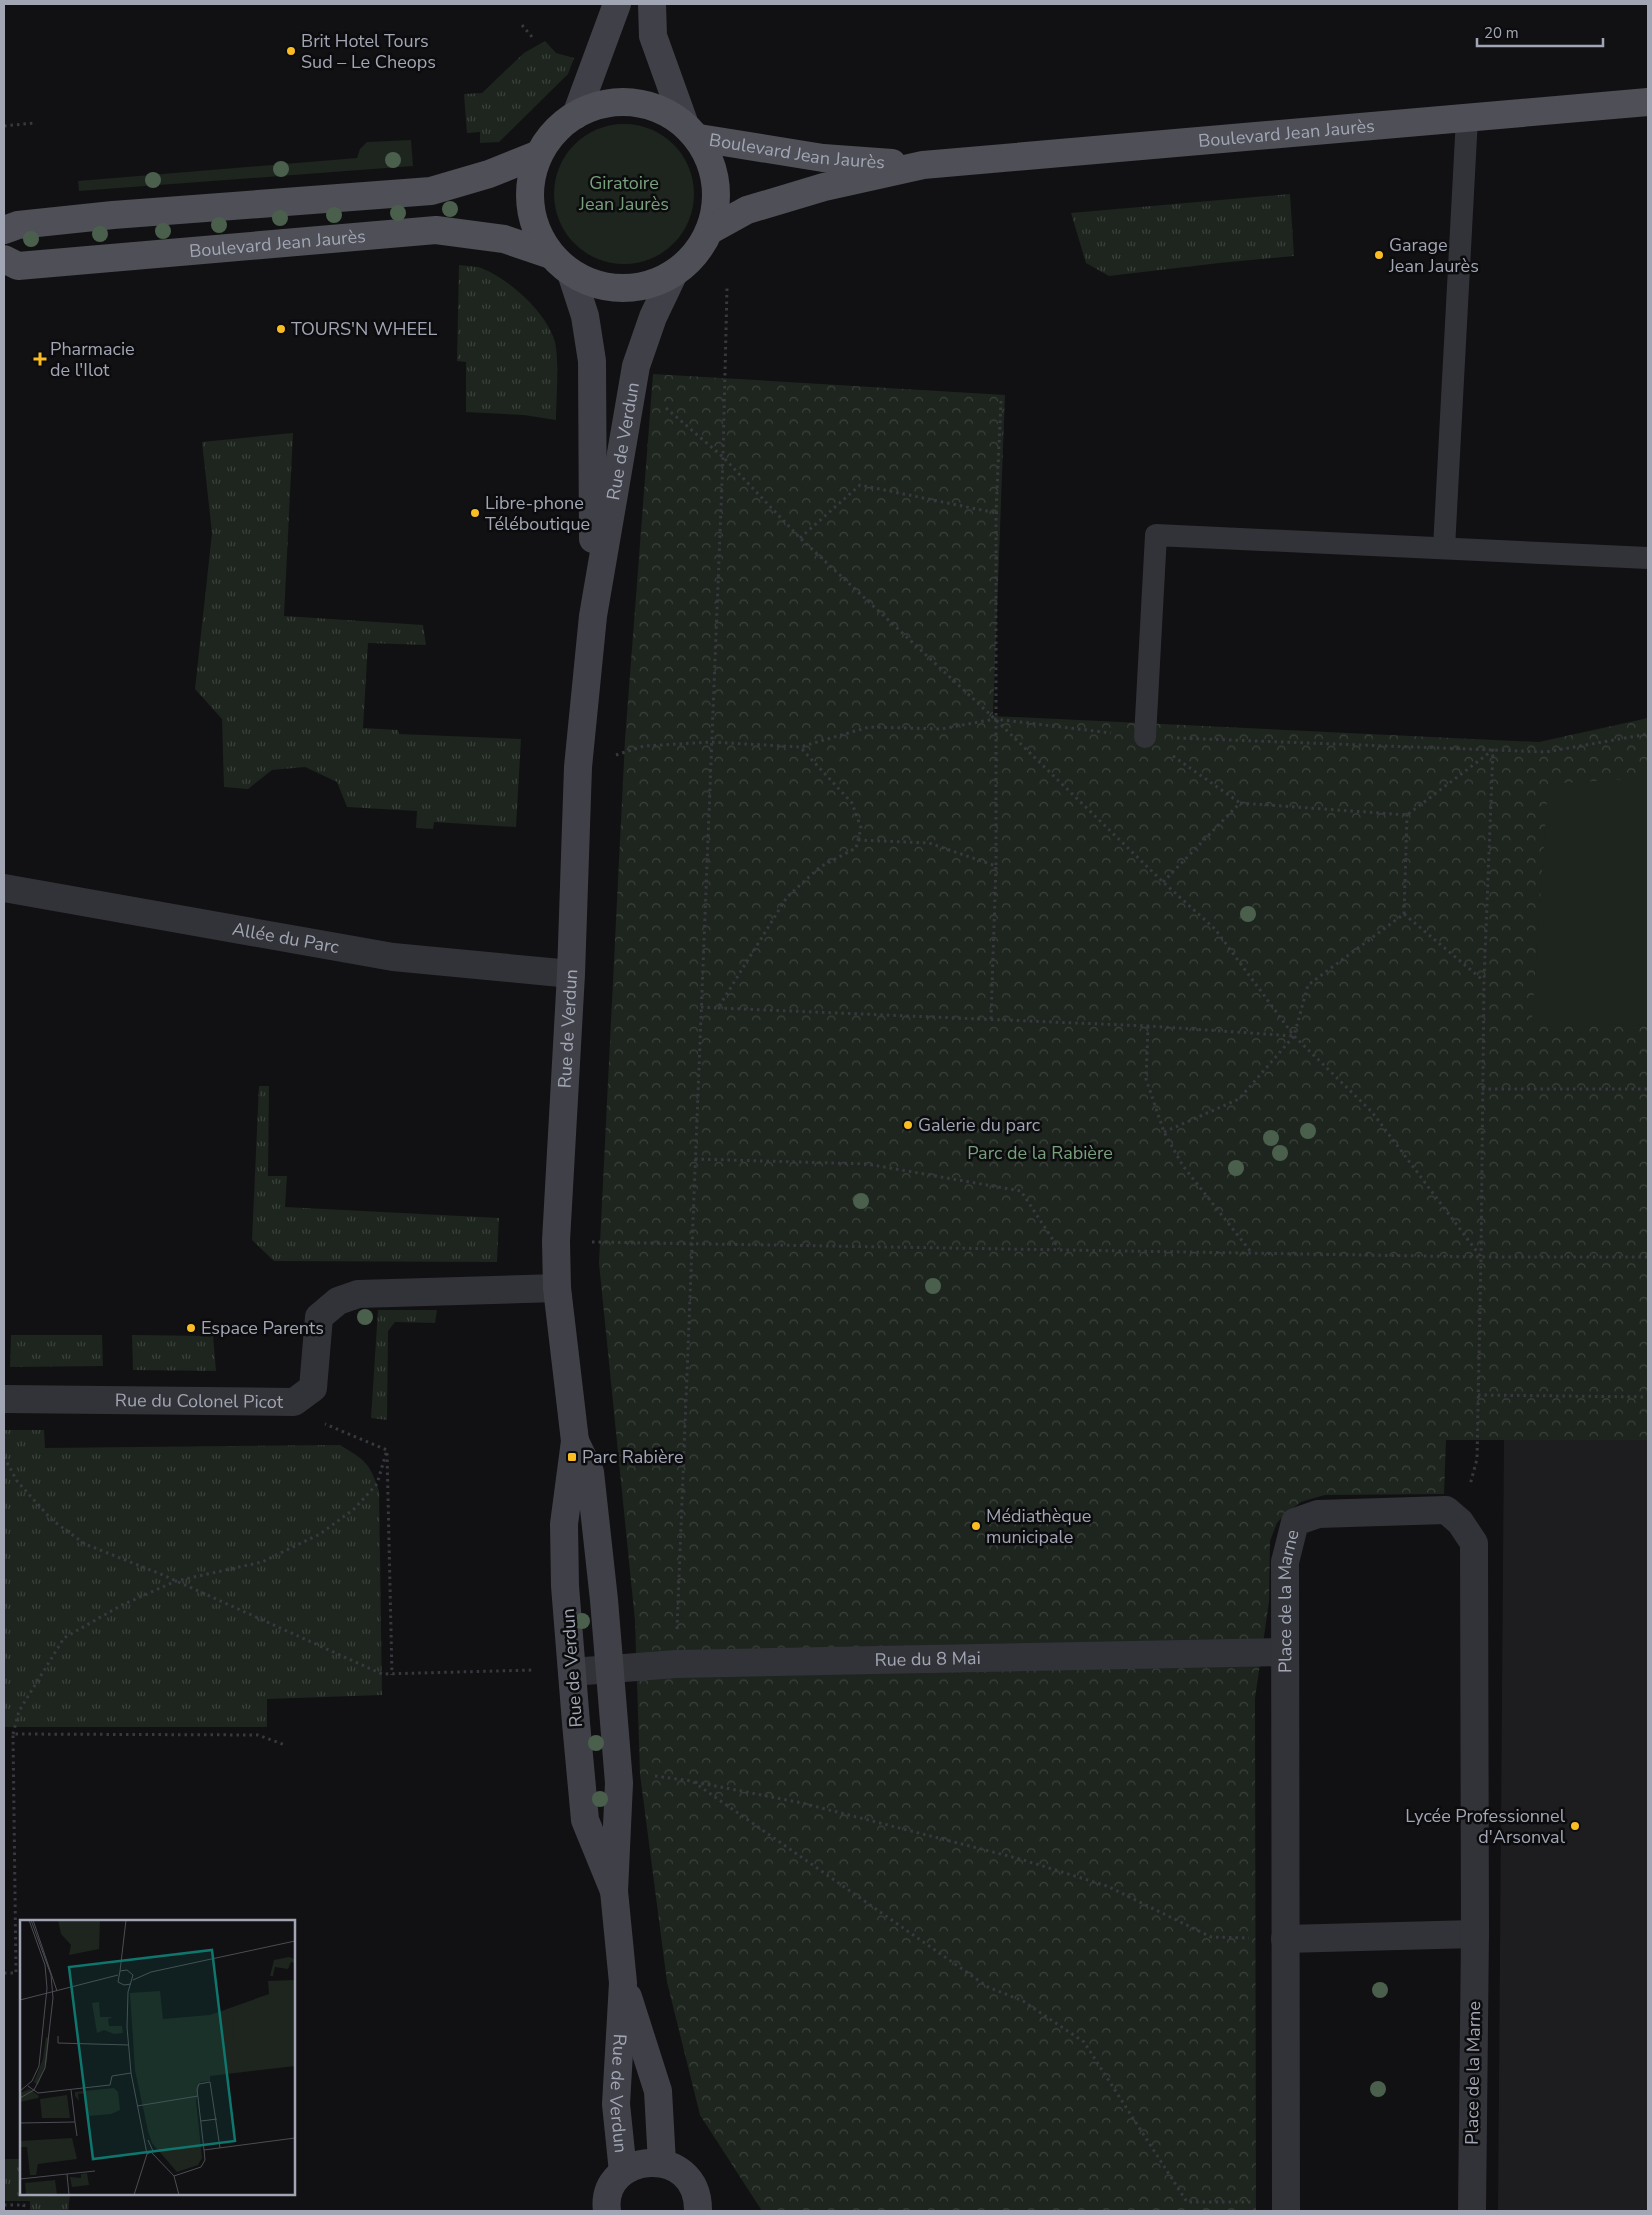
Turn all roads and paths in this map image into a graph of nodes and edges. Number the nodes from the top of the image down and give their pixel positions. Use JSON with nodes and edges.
{"nodes":[{"id":1,"x":617,"y":4,"type":"edge"},
{"id":2,"x":652,"y":4,"type":"edge"},
{"id":3,"x":522,"y":25,"type":"dead end"},
{"id":4,"x":532,"y":36,"type":"dead end"},
{"id":5,"x":1648,"y":102,"type":"edge"},
{"id":6,"x":576,"y":115,"type":"junction"},
{"id":7,"x":1467,"y":118,"type":"junction"},
{"id":8,"x":34,"y":123,"type":"dead end"},
{"id":9,"x":4,"y":126,"type":"edge"},
{"id":10,"x":692,"y":132,"type":"junction"},
{"id":11,"x":539,"y":154,"type":"junction"},
{"id":12,"x":924,"y":165,"type":"junction"},
{"id":13,"x":4,"y":230,"type":"edge"},
{"id":14,"x":709,"y":231,"type":"junction"},
{"id":15,"x":551,"y":255,"type":"junction"},
{"id":16,"x":4,"y":259,"type":"edge"},
{"id":17,"x":571,"y":273,"type":"junction"},
{"id":18,"x":674,"y":273,"type":"junction"},
{"id":19,"x":727,"y":288,"type":"dead end"},
{"id":20,"x":1002,"y":401,"type":"dead end"},
{"id":21,"x":665,"y":407,"type":"dead end"},
{"id":22,"x":724,"y":457,"type":"junction"},
{"id":23,"x":996,"y":513,"type":"junction"},
{"id":24,"x":800,"y":538,"type":"junction"},
{"id":25,"x":1444,"y":548,"type":"junction"},
{"id":26,"x":1648,"y":558,"type":"edge"},
{"id":27,"x":593,"y":616,"type":"junction"},
{"id":28,"x":995,"y":719,"type":"junction"},
{"id":29,"x":1145,"y":737,"type":"joint"},
{"id":30,"x":800,"y":747,"type":"dead end"},
{"id":31,"x":1240,"y":803,"type":"junction"},
{"id":32,"x":1407,"y":815,"type":"junction"},
{"id":33,"x":858,"y":840,"type":"junction"},
{"id":34,"x":996,"y":866,"type":"junction"},
{"id":35,"x":1163,"y":882,"type":"junction"},
{"id":36,"x":4,"y":888,"type":"edge"},
{"id":37,"x":1404,"y":914,"type":"junction"},
{"id":38,"x":571,"y":974,"type":"junction"},
{"id":39,"x":1484,"y":982,"type":"junction"},
{"id":40,"x":701,"y":1007,"type":"junction"},
{"id":41,"x":718,"y":1008,"type":"junction"},
{"id":42,"x":990,"y":1019,"type":"junction"},
{"id":43,"x":1148,"y":1026,"type":"junction"},
{"id":44,"x":1294,"y":1036,"type":"junction"},
{"id":45,"x":1482,"y":1089,"type":"junction"},
{"id":46,"x":1648,"y":1089,"type":"edge"},
{"id":47,"x":1164,"y":1132,"type":"junction"},
{"id":48,"x":695,"y":1160,"type":"junction"},
{"id":49,"x":556,"y":1241,"type":"junction"},
{"id":50,"x":692,"y":1244,"type":"junction"},
{"id":51,"x":1059,"y":1250,"type":"junction"},
{"id":52,"x":1252,"y":1253,"type":"junction"},
{"id":53,"x":1481,"y":1257,"type":"junction"},
{"id":54,"x":1648,"y":1257,"type":"edge"},
{"id":55,"x":557,"y":1288,"type":"junction"},
{"id":56,"x":313,"y":1388,"type":"junction"},
{"id":57,"x":1478,"y":1395,"type":"junction"},
{"id":58,"x":1648,"y":1397,"type":"edge"},
{"id":59,"x":4,"y":1399,"type":"edge"},
{"id":60,"x":575,"y":1441,"type":"junction"},
{"id":61,"x":387,"y":1450,"type":"junction"},
{"id":62,"x":4,"y":1457,"type":"edge"},
{"id":63,"x":1460,"y":1522,"type":"junction"},
{"id":64,"x":176,"y":1581,"type":"junction"},
{"id":65,"x":1284,"y":1652,"type":"junction"},
{"id":66,"x":676,"y":1664,"type":"junction"},
{"id":67,"x":540,"y":1670,"type":"dead end"},
{"id":68,"x":610,"y":1670,"type":"junction"},
{"id":69,"x":572,"y":1672,"type":"junction"},
{"id":70,"x":392,"y":1675,"type":"junction"},
{"id":71,"x":13,"y":1734,"type":"junction"},
{"id":72,"x":285,"y":1745,"type":"dead end"},
{"id":73,"x":692,"y":1781,"type":"junction"},
{"id":74,"x":619,"y":1783,"type":"junction"},
{"id":75,"x":614,"y":1890,"type":"junction"},
{"id":76,"x":1475,"y":1934,"type":"junction"},
{"id":77,"x":1285,"y":1939,"type":"junction"},
{"id":78,"x":4,"y":1973,"type":"edge"},
{"id":79,"x":623,"y":1983,"type":"junction"},
{"id":80,"x":662,"y":2163,"type":"junction"},
{"id":81,"x":623,"y":2172,"type":"junction"},
{"id":82,"x":4,"y":2205,"type":"edge"},
{"id":83,"x":1286,"y":2206,"type":"edge"},
{"id":84,"x":23,"y":2211,"type":"edge"},
{"id":85,"x":607,"y":2211,"type":"edge"},
{"id":86,"x":698,"y":2211,"type":"edge"},
{"id":87,"x":1472,"y":2211,"type":"edge"}],
"edges":[{"from":1,"to":6,"type":"main road"},
{"from":2,"to":10,"type":"main road"},
{"from":3,"to":4,"type":"path"},
{"from":5,"to":7,"type":"main road","name":"Boulevard Jean Jaurès"},
{"from":6,"to":10,"type":"main road"},
{"from":6,"to":11,"type":"main road"},
{"from":7,"to":12,"type":"main road","name":"Boulevard Jean Jaurès"},
{"from":7,"to":25,"type":"lane"},
{"from":8,"to":9,"type":"path"},
{"from":10,"to":12,"type":"main road","name":"Boulevard Jean Jaurès"},
{"from":10,"to":14,"type":"main road"},
{"from":11,"to":13,"type":"main road"},
{"from":11,"to":15,"type":"main road"},
{"from":12,"to":14,"type":"main road","name":"Boulevard Jean Jaurès"},
{"from":14,"to":18,"type":"main road"},
{"from":15,"to":16,"type":"main road","name":"Boulevard Jean Jaurès"},
{"from":15,"to":17,"type":"main road"},
{"from":17,"to":18,"type":"main road"},
{"from":17,"to":27,"type":"main road","name":"Rue de Verdun"},
{"from":18,"to":27,"type":"main road","name":"Rue de Verdun"},
{"from":19,"to":22,"type":"path"},
{"from":20,"to":23,"type":"path"},
{"from":21,"to":22,"type":"path"},
{"from":22,"to":24,"type":"path"},
{"from":22,"to":40,"type":"path"},
{"from":23,"to":24,"type":"path"},
{"from":23,"to":28,"type":"path"},
{"from":24,"to":28,"type":"path"},
{"from":25,"to":26,"type":"lane"},
{"from":25,"to":29,"type":"lane"},
{"from":27,"to":38,"type":"main road","name":"Rue de Verdun"},
{"from":28,"to":34,"type":"path"},
{"from":28,"to":35,"type":"path"},
{"from":29,"to":31,"type":"path"},
{"from":30,"to":33,"type":"path"},
{"from":31,"to":32,"type":"path"},
{"from":31,"to":35,"type":"path"},
{"from":32,"to":37,"type":"path"},
{"from":32,"to":39,"type":"path"},
{"from":33,"to":34,"type":"path"},
{"from":33,"to":41,"type":"path"},
{"from":34,"to":42,"type":"path"},
{"from":35,"to":44,"type":"path"},
{"from":36,"to":38,"type":"street","name":"Allée du Parc"},
{"from":37,"to":39,"type":"path"},
{"from":37,"to":44,"type":"path"},
{"from":38,"to":49,"type":"main road","name":"Rue de Verdun"},
{"from":39,"to":45,"type":"path"},
{"from":40,"to":41,"type":"path"},
{"from":40,"to":48,"type":"path"},
{"from":41,"to":42,"type":"path"},
{"from":42,"to":43,"type":"path"},
{"from":43,"to":44,"type":"path"},
{"from":43,"to":47,"type":"path"},
{"from":44,"to":47,"type":"path"},
{"from":44,"to":53,"type":"path"},
{"from":45,"to":46,"type":"path"},
{"from":45,"to":53,"type":"path"},
{"from":47,"to":52,"type":"path"},
{"from":48,"to":50,"type":"path"},
{"from":48,"to":51,"type":"path"},
{"from":49,"to":50,"type":"path"},
{"from":49,"to":55,"type":"main road","name":"Rue de Verdun"},
{"from":50,"to":51,"type":"path"},
{"from":50,"to":66,"type":"path"},
{"from":51,"to":52,"type":"path"},
{"from":52,"to":53,"type":"path"},
{"from":53,"to":54,"type":"path"},
{"from":53,"to":57,"type":"path"},
{"from":55,"to":56,"type":"street"},
{"from":55,"to":60,"type":"main road","name":"Rue de Verdun"},
{"from":56,"to":59,"type":"street","name":"Rue du Colonel Picot"},
{"from":56,"to":61,"type":"path"},
{"from":57,"to":58,"type":"path"},
{"from":57,"to":63,"type":"path"},
{"from":60,"to":68,"type":"main road","name":"Rue de Verdun"},
{"from":60,"to":69,"type":"main road","name":"Rue de Verdun"},
{"from":61,"to":64,"type":"path"},
{"from":61,"to":70,"type":"path"},
{"from":62,"to":64,"type":"path"},
{"from":63,"to":65,"type":"street","name":"Place de la Marne"},
{"from":63,"to":76,"type":"street","name":"Place de la Marne"},
{"from":64,"to":70,"type":"path"},
{"from":64,"to":71,"type":"path"},
{"from":65,"to":66,"type":"street","name":"Rue du 8 Mai"},
{"from":65,"to":77,"type":"street","name":"Place de la Marne"},
{"from":66,"to":68,"type":"street","name":"Rue du 8 Mai"},
{"from":67,"to":70,"type":"path"},
{"from":68,"to":69,"type":"street","name":"Rue du 8 Mai"},
{"from":68,"to":74,"type":"main road","name":"Rue de Verdun"},
{"from":69,"to":75,"type":"main road","name":"Rue de Verdun"},
{"from":71,"to":72,"type":"path"},
{"from":71,"to":78,"type":"path"},
{"from":73,"to":74,"type":"path"},
{"from":73,"to":77,"type":"path"},
{"from":73,"to":83,"type":"path"},
{"from":74,"to":75,"type":"main road","name":"Rue de Verdun"},
{"from":75,"to":79,"type":"main road","name":"Rue de Verdun"},
{"from":76,"to":77,"type":"street"},
{"from":76,"to":87,"type":"street","name":"Place de la Marne"},
{"from":77,"to":83,"type":"street","name":"Place de la Marne"},
{"from":79,"to":80,"type":"main road","name":"Rue de Verdun"},
{"from":79,"to":81,"type":"main road","name":"Rue de Verdun"},
{"from":80,"to":81,"type":"main road"},
{"from":80,"to":86,"type":"main road"},
{"from":81,"to":85,"type":"main road"},
{"from":82,"to":84,"type":"path"}]}
